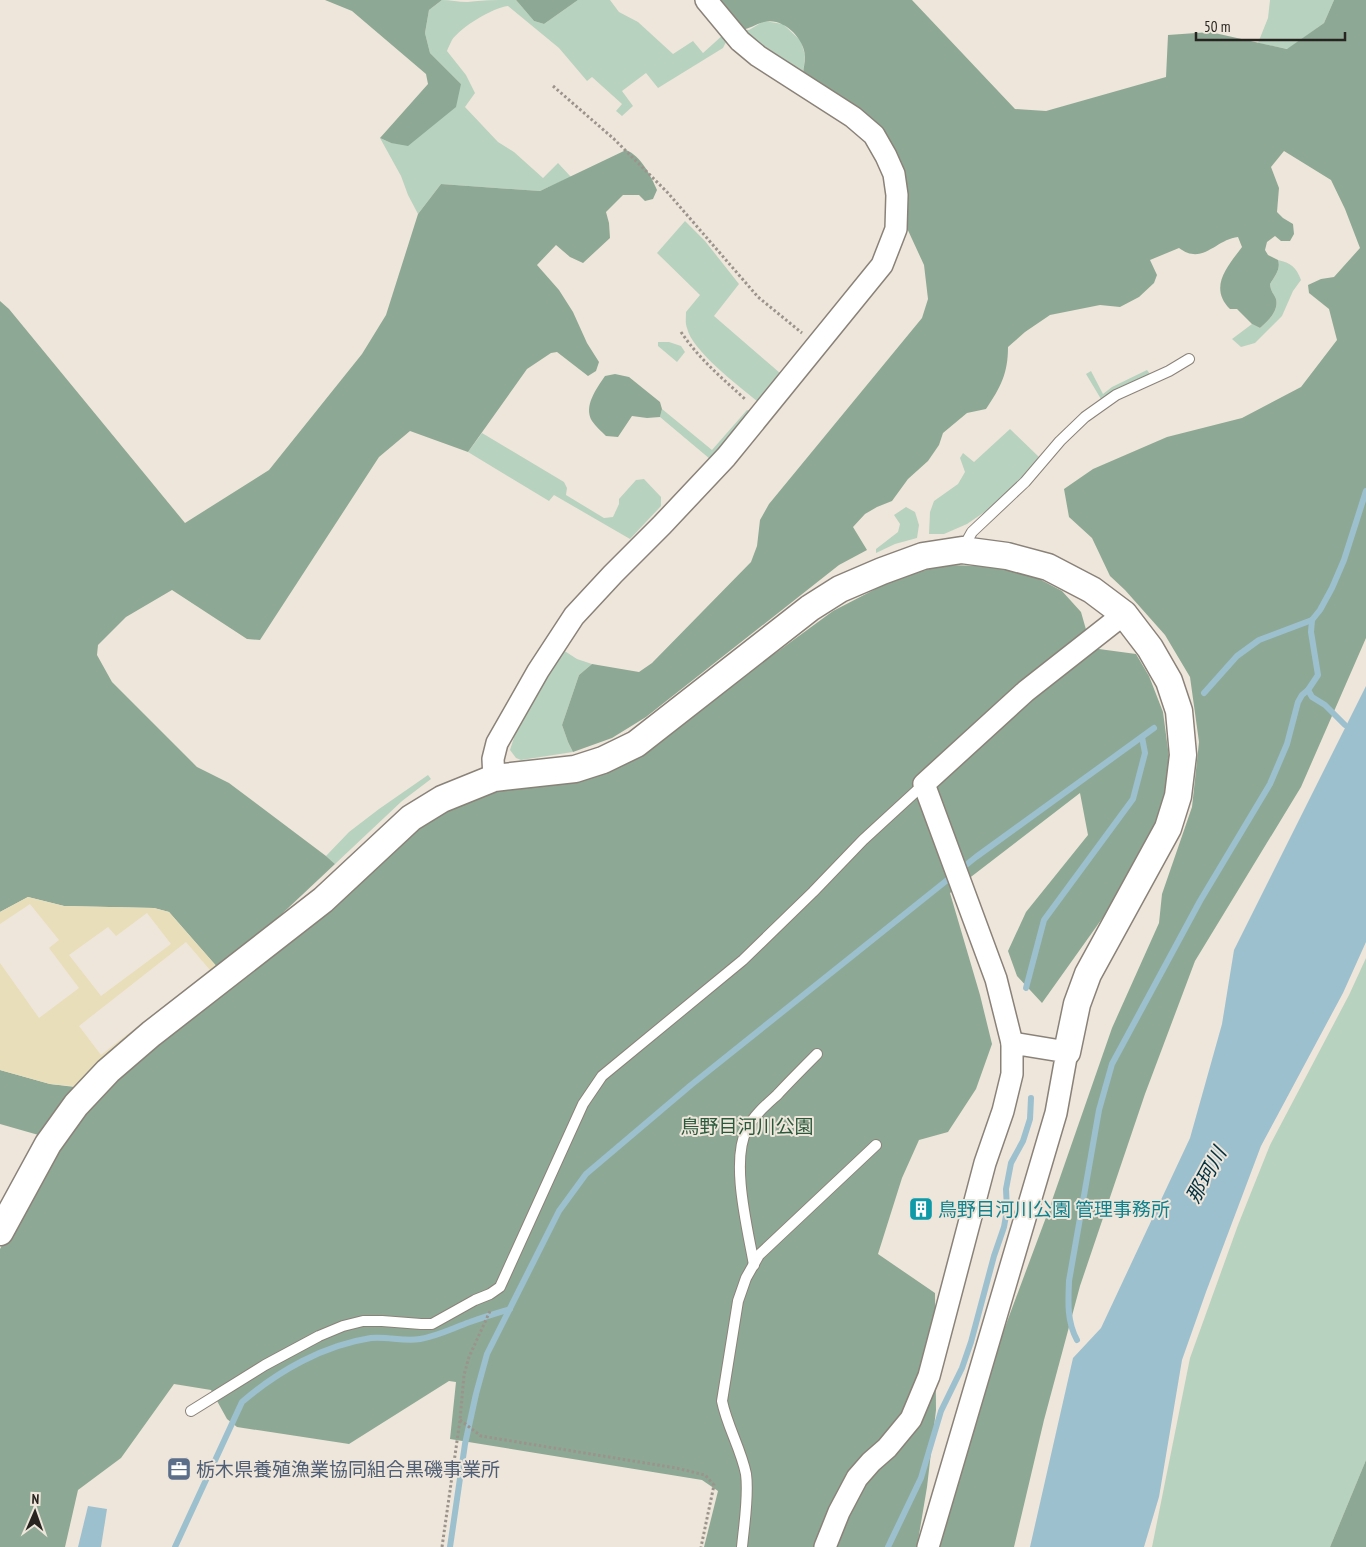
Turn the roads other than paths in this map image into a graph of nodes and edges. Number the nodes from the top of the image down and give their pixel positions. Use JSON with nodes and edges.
{"nodes":[{"id":1,"x":706,"y":0,"type":"edge"},
{"id":2,"x":1189,"y":358,"type":"dead end"},
{"id":3,"x":962,"y":550,"type":"junction"},
{"id":4,"x":1124,"y":614,"type":"junction"},
{"id":5,"x":494,"y":778,"type":"junction"},
{"id":6,"x":924,"y":784,"type":"junction"},
{"id":7,"x":1012,"y":1043,"type":"junction"},
{"id":8,"x":1066,"y":1052,"type":"junction"},
{"id":9,"x":817,"y":1054,"type":"dead end"},
{"id":10,"x":876,"y":1145,"type":"dead end"},
{"id":11,"x":0,"y":1232,"type":"edge"},
{"id":12,"x":754,"y":1265,"type":"junction"},
{"id":13,"x":191,"y":1411,"type":"dead end"},
{"id":14,"x":742,"y":1547,"type":"edge"},
{"id":15,"x":825,"y":1547,"type":"edge"},
{"id":16,"x":928,"y":1547,"type":"edge"}],
"edges":[{"from":1,"to":5,"type":"street"},
{"from":2,"to":3,"type":"lane"},
{"from":3,"to":4,"type":"street"},
{"from":3,"to":5,"type":"street"},
{"from":4,"to":6,"type":"street"},
{"from":4,"to":8,"type":"street"},
{"from":5,"to":11,"type":"street"},
{"from":6,"to":7,"type":"street"},
{"from":6,"to":13,"type":"lane"},
{"from":7,"to":8,"type":"street"},
{"from":7,"to":15,"type":"street"},
{"from":8,"to":16,"type":"street"},
{"from":9,"to":12,"type":"lane"},
{"from":10,"to":12,"type":"lane"},
{"from":12,"to":14,"type":"lane"}]}
